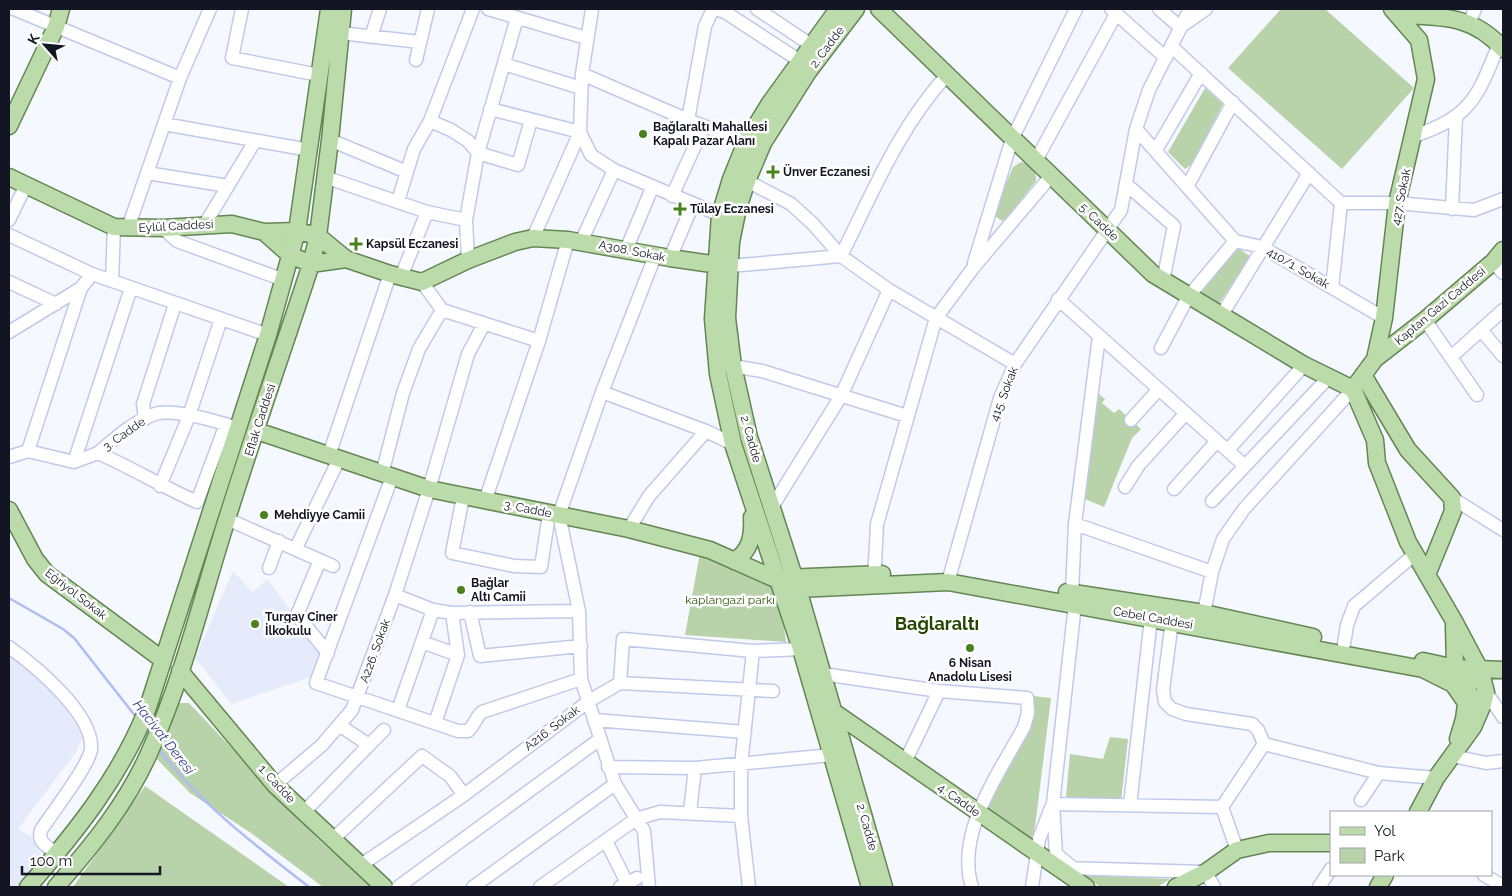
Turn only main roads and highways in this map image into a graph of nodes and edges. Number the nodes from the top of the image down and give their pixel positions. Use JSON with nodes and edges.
{"nodes":[{"id":1,"x":61,"y":9,"type":"edge"},
{"id":2,"x":329,"y":9,"type":"edge"},
{"id":3,"x":343,"y":9,"type":"edge"},
{"id":4,"x":838,"y":9,"type":"edge"},
{"id":5,"x":856,"y":9,"type":"edge"},
{"id":6,"x":879,"y":9,"type":"edge"},
{"id":7,"x":1395,"y":12,"type":"edge"},
{"id":8,"x":1472,"y":16,"type":"edge"},
{"id":9,"x":1501,"y":47,"type":"edge"},
{"id":10,"x":9,"y":126,"type":"edge"},
{"id":11,"x":9,"y":177,"type":"edge"},
{"id":12,"x":297,"y":231,"type":"junction"},
{"id":13,"x":264,"y":232,"type":"junction"},
{"id":14,"x":318,"y":236,"type":"junction"},
{"id":15,"x":290,"y":255,"type":"junction"},
{"id":16,"x":346,"y":259,"type":"junction"},
{"id":17,"x":1500,"y":261,"type":"edge"},
{"id":18,"x":311,"y":264,"type":"junction"},
{"id":19,"x":723,"y":265,"type":"junction"},
{"id":20,"x":1374,"y":359,"type":"junction"},
{"id":21,"x":1363,"y":375,"type":"junction"},
{"id":22,"x":1353,"y":389,"type":"junction"},
{"id":23,"x":257,"y":432,"type":"junction"},
{"id":24,"x":1409,"y":451,"type":"junction"},
{"id":25,"x":1377,"y":463,"type":"junction"},
{"id":26,"x":752,"y":503,"type":"junction"},
{"id":27,"x":9,"y":510,"type":"edge"},
{"id":28,"x":734,"y":561,"type":"junction"},
{"id":29,"x":1427,"y":575,"type":"junction"},
{"id":30,"x":776,"y":579,"type":"junction"},
{"id":31,"x":874,"y":579,"type":"junction"},
{"id":32,"x":796,"y":583,"type":"junction"},
{"id":33,"x":824,"y":588,"type":"junction"},
{"id":34,"x":803,"y":610,"type":"junction"},
{"id":35,"x":1163,"y":617,"type":"junction"},
{"id":36,"x":1454,"y":621,"type":"junction"},
{"id":37,"x":162,"y":666,"type":"junction"},
{"id":38,"x":1455,"y":668,"type":"junction"},
{"id":39,"x":1480,"y":670,"type":"junction"},
{"id":40,"x":1503,"y":670,"type":"edge"},
{"id":41,"x":178,"y":677,"type":"junction"},
{"id":42,"x":1486,"y":692,"type":"junction"},
{"id":43,"x":1467,"y":704,"type":"junction"},
{"id":44,"x":834,"y":712,"type":"junction"},
{"id":45,"x":1453,"y":756,"type":"junction"},
{"id":46,"x":1419,"y":811,"type":"edge"},
{"id":47,"x":76,"y":832,"type":"junction"},
{"id":48,"x":1330,"y":843,"type":"edge"},
{"id":49,"x":1384,"y":876,"type":"edge"},
{"id":50,"x":28,"y":887,"type":"edge"},
{"id":51,"x":40,"y":887,"type":"edge"},
{"id":52,"x":56,"y":887,"type":"edge"},
{"id":53,"x":384,"y":887,"type":"edge"},
{"id":54,"x":870,"y":887,"type":"edge"},
{"id":55,"x":884,"y":887,"type":"edge"},
{"id":56,"x":1086,"y":887,"type":"edge"},
{"id":57,"x":1176,"y":887,"type":"edge"},
{"id":58,"x":1378,"y":887,"type":"edge"}],
"edges":[{"from":1,"to":10,"type":"main road"},
{"from":2,"to":12,"type":"main road","name":"Eflak Caddesi"},
{"from":3,"to":14,"type":"main road","name":"Eflak Caddesi"},
{"from":4,"to":19,"type":"main road","name":"2. Cadde"},
{"from":5,"to":19,"type":"main road","name":"2. Cadde"},
{"from":6,"to":22,"type":"main road","name":"5. Cadde"},
{"from":7,"to":8,"type":"main road"},
{"from":7,"to":20,"type":"main road","name":"427. Sokak"},
{"from":8,"to":9,"type":"main road"},
{"from":11,"to":13,"type":"main road","name":"Eylül Caddesi"},
{"from":12,"to":13,"type":"main road"},
{"from":12,"to":14,"type":"main road"},
{"from":12,"to":15,"type":"main road","name":"Eflak Caddesi"},
{"from":13,"to":15,"type":"main road"},
{"from":14,"to":16,"type":"main road"},
{"from":14,"to":18,"type":"main road","name":"Eflak Caddesi"},
{"from":15,"to":18,"type":"main road"},
{"from":15,"to":37,"type":"main road","name":"Eflak Caddesi"},
{"from":16,"to":18,"type":"main road"},
{"from":16,"to":19,"type":"main road","name":"A308. Sokak"},
{"from":17,"to":20,"type":"main road","name":"Kaptan Gazi Caddesi"},
{"from":18,"to":23,"type":"main road","name":"Eflak Caddesi"},
{"from":19,"to":26,"type":"main road","name":"2. Cadde"},
{"from":19,"to":32,"type":"main road","name":"2. Cadde"},
{"from":20,"to":21,"type":"main road","name":"427. Sokak"},
{"from":21,"to":22,"type":"main road","name":"427. Sokak"},
{"from":21,"to":24,"type":"main road"},
{"from":22,"to":25,"type":"main road"},
{"from":23,"to":28,"type":"main road","name":"3. Cadde"},
{"from":23,"to":41,"type":"main road","name":"Eflak Caddesi"},
{"from":24,"to":25,"type":"main road"},
{"from":24,"to":29,"type":"main road"},
{"from":25,"to":29,"type":"main road"},
{"from":26,"to":28,"type":"main road"},
{"from":26,"to":30,"type":"main road","name":"2. Cadde"},
{"from":27,"to":37,"type":"main road","name":"Eğriyol Sokak"},
{"from":28,"to":30,"type":"main road","name":"3. Cadde"},
{"from":29,"to":36,"type":"main road"},
{"from":30,"to":32,"type":"main road","name":"3. Cadde"},
{"from":30,"to":54,"type":"main road","name":"2. Cadde"},
{"from":31,"to":32,"type":"main road","name":"Cebel Caddesi"},
{"from":31,"to":33,"type":"main road","name":"Cebel Caddesi"},
{"from":31,"to":35,"type":"main road","name":"Cebel Caddesi"},
{"from":32,"to":33,"type":"main road","name":"Cebel Caddesi"},
{"from":32,"to":34,"type":"main road","name":"2. Cadde"},
{"from":33,"to":34,"type":"main road"},
{"from":34,"to":44,"type":"main road","name":"2. Cadde"},
{"from":35,"to":38,"type":"main road","name":"Cebel Caddesi"},
{"from":35,"to":43,"type":"main road","name":"Cebel Caddesi"},
{"from":36,"to":38,"type":"main road"},
{"from":36,"to":39,"type":"main road"},
{"from":37,"to":47,"type":"main road","name":"Eflak Caddesi"},
{"from":38,"to":39,"type":"main road","name":"Cebel Caddesi"},
{"from":38,"to":43,"type":"main road"},
{"from":39,"to":40,"type":"main road","name":"Cebel Caddesi"},
{"from":39,"to":42,"type":"main road"},
{"from":41,"to":52,"type":"main road","name":"Eflak Caddesi"},
{"from":41,"to":53,"type":"main road","name":"1. Cadde"},
{"from":42,"to":43,"type":"main road"},
{"from":42,"to":45,"type":"main road"},
{"from":43,"to":45,"type":"main road"},
{"from":44,"to":55,"type":"main road","name":"2. Cadde"},
{"from":44,"to":56,"type":"main road","name":"4. Cadde"},
{"from":45,"to":46,"type":"main road"},
{"from":47,"to":50,"type":"main road"},
{"from":47,"to":51,"type":"main road"},
{"from":48,"to":57,"type":"main road"},
{"from":49,"to":58,"type":"main road"}]}
